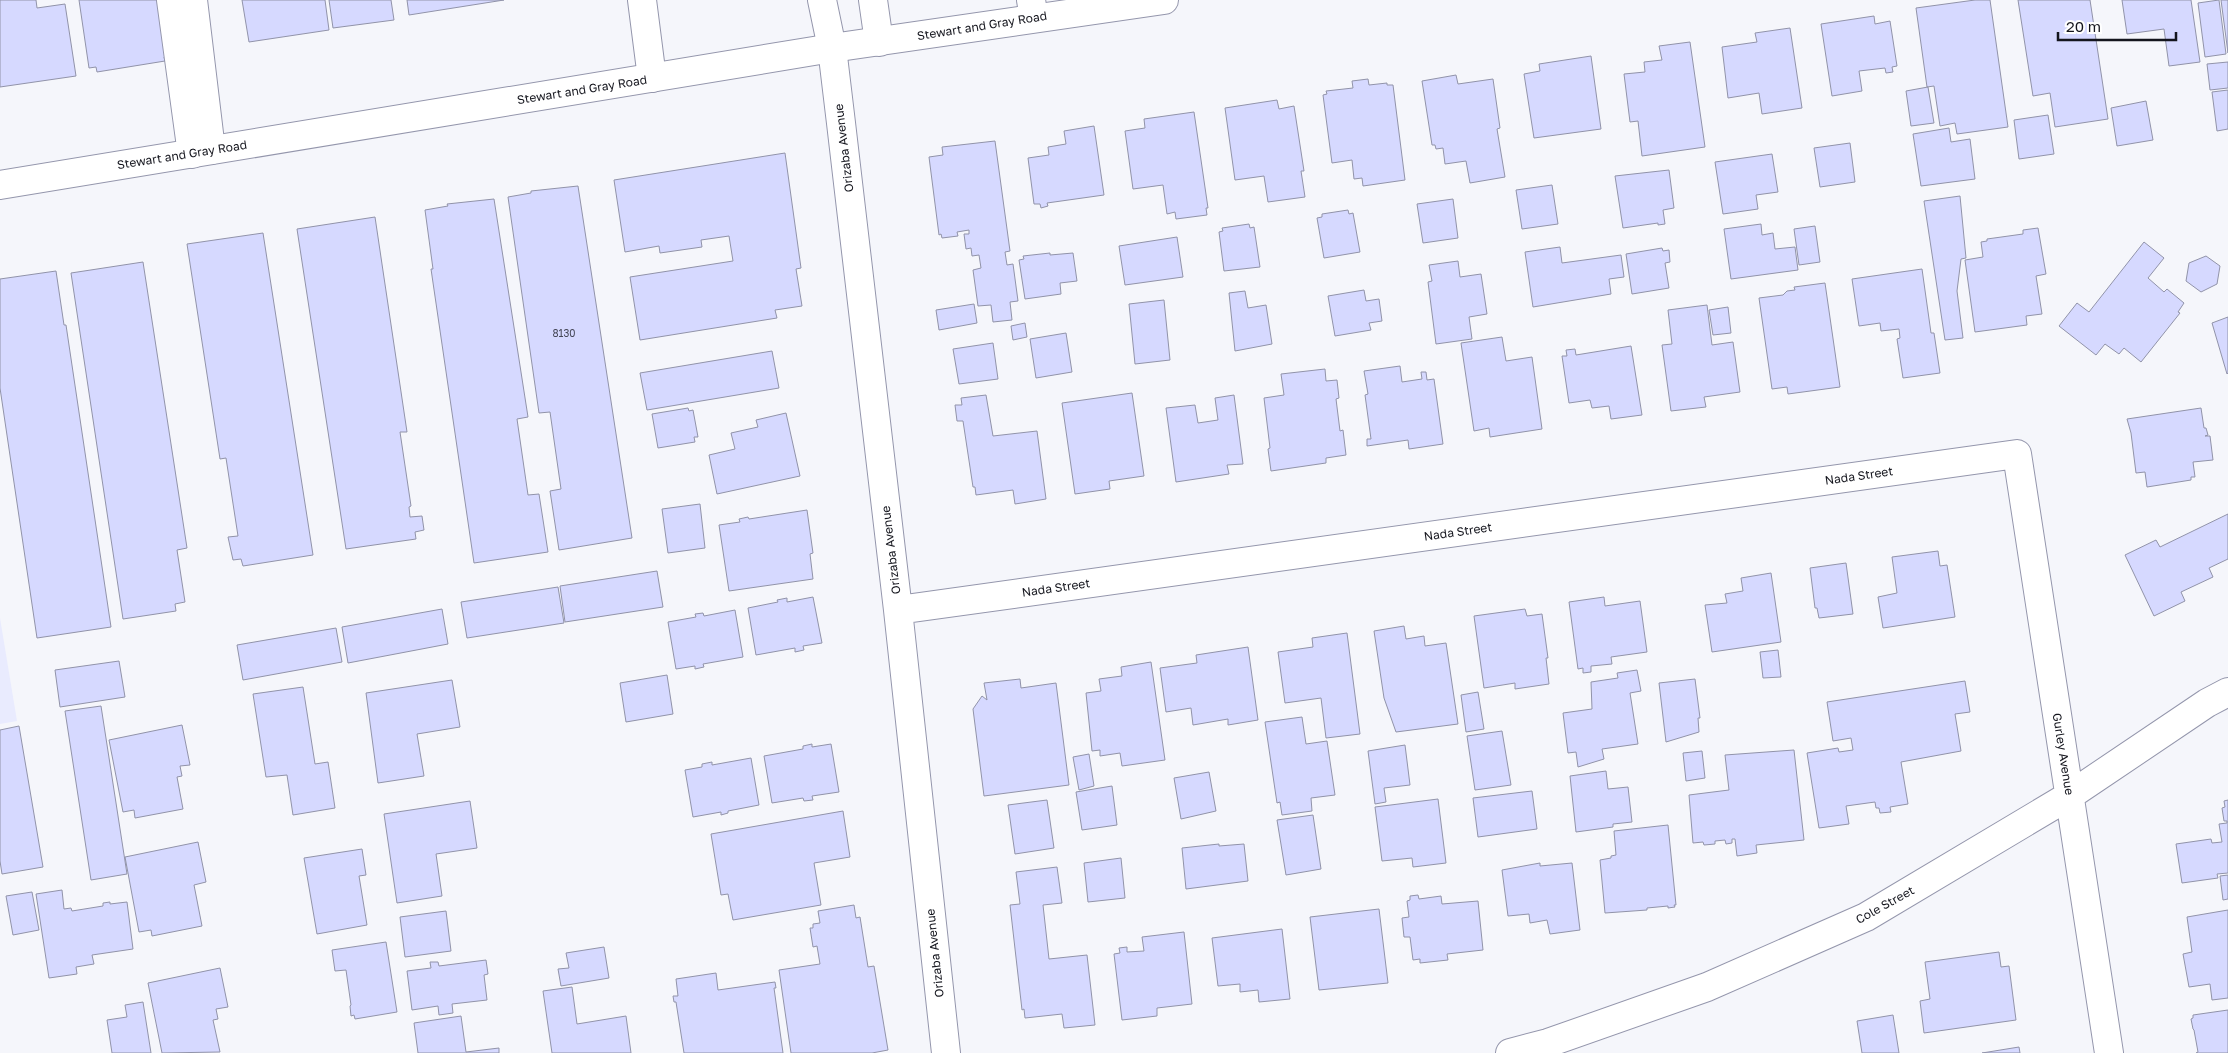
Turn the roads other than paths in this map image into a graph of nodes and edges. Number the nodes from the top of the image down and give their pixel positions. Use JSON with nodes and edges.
{"nodes":[{"id":1,"x":171,"y":0,"type":"edge"},
{"id":2,"x":193,"y":0,"type":"edge"},
{"id":3,"x":642,"y":0,"type":"edge"},
{"id":4,"x":822,"y":0,"type":"edge"},
{"id":5,"x":873,"y":0,"type":"edge"},
{"id":6,"x":1164,"y":0,"type":"edge"},
{"id":7,"x":1032,"y":9,"type":"edge"},
{"id":8,"x":879,"y":42,"type":"junction"},
{"id":9,"x":832,"y":48,"type":"junction"},
{"id":10,"x":652,"y":78,"type":"junction"},
{"id":11,"x":202,"y":152,"type":"junction"},
{"id":12,"x":0,"y":184,"type":"edge"},
{"id":13,"x":2017,"y":454,"type":"joint"},
{"id":14,"x":898,"y":610,"type":"junction"},
{"id":15,"x":2228,"y":692,"type":"edge"},
{"id":16,"x":2069,"y":796,"type":"junction"},
{"id":17,"x":946,"y":1053,"type":"edge"},
{"id":18,"x":1510,"y":1053,"type":"edge"},
{"id":19,"x":2109,"y":1053,"type":"edge"}],
"edges":[{"from":1,"to":11,"type":"street"},
{"from":2,"to":11,"type":"street"},
{"from":3,"to":10,"type":"street"},
{"from":4,"to":9,"type":"street","name":"Orizaba Avenue"},
{"from":5,"to":8,"type":"street"},
{"from":6,"to":7,"type":"street","name":"Stewart and Gray Road"},
{"from":7,"to":8,"type":"street","name":"Stewart and Gray Road"},
{"from":8,"to":9,"type":"street","name":"Stewart and Gray Road"},
{"from":9,"to":10,"type":"street","name":"Stewart and Gray Road"},
{"from":9,"to":14,"type":"street","name":"Orizaba Avenue"},
{"from":10,"to":11,"type":"street","name":"Stewart and Gray Road"},
{"from":11,"to":12,"type":"street","name":"Stewart and Gray Road"},
{"from":13,"to":14,"type":"street","name":"Nada Street"},
{"from":13,"to":16,"type":"street","name":"Gurley Avenue"},
{"from":14,"to":17,"type":"street","name":"Orizaba Avenue"},
{"from":15,"to":16,"type":"street","name":"Cole Street"},
{"from":16,"to":18,"type":"street","name":"Cole Street"},
{"from":16,"to":19,"type":"street","name":"Gurley Avenue"}]}
